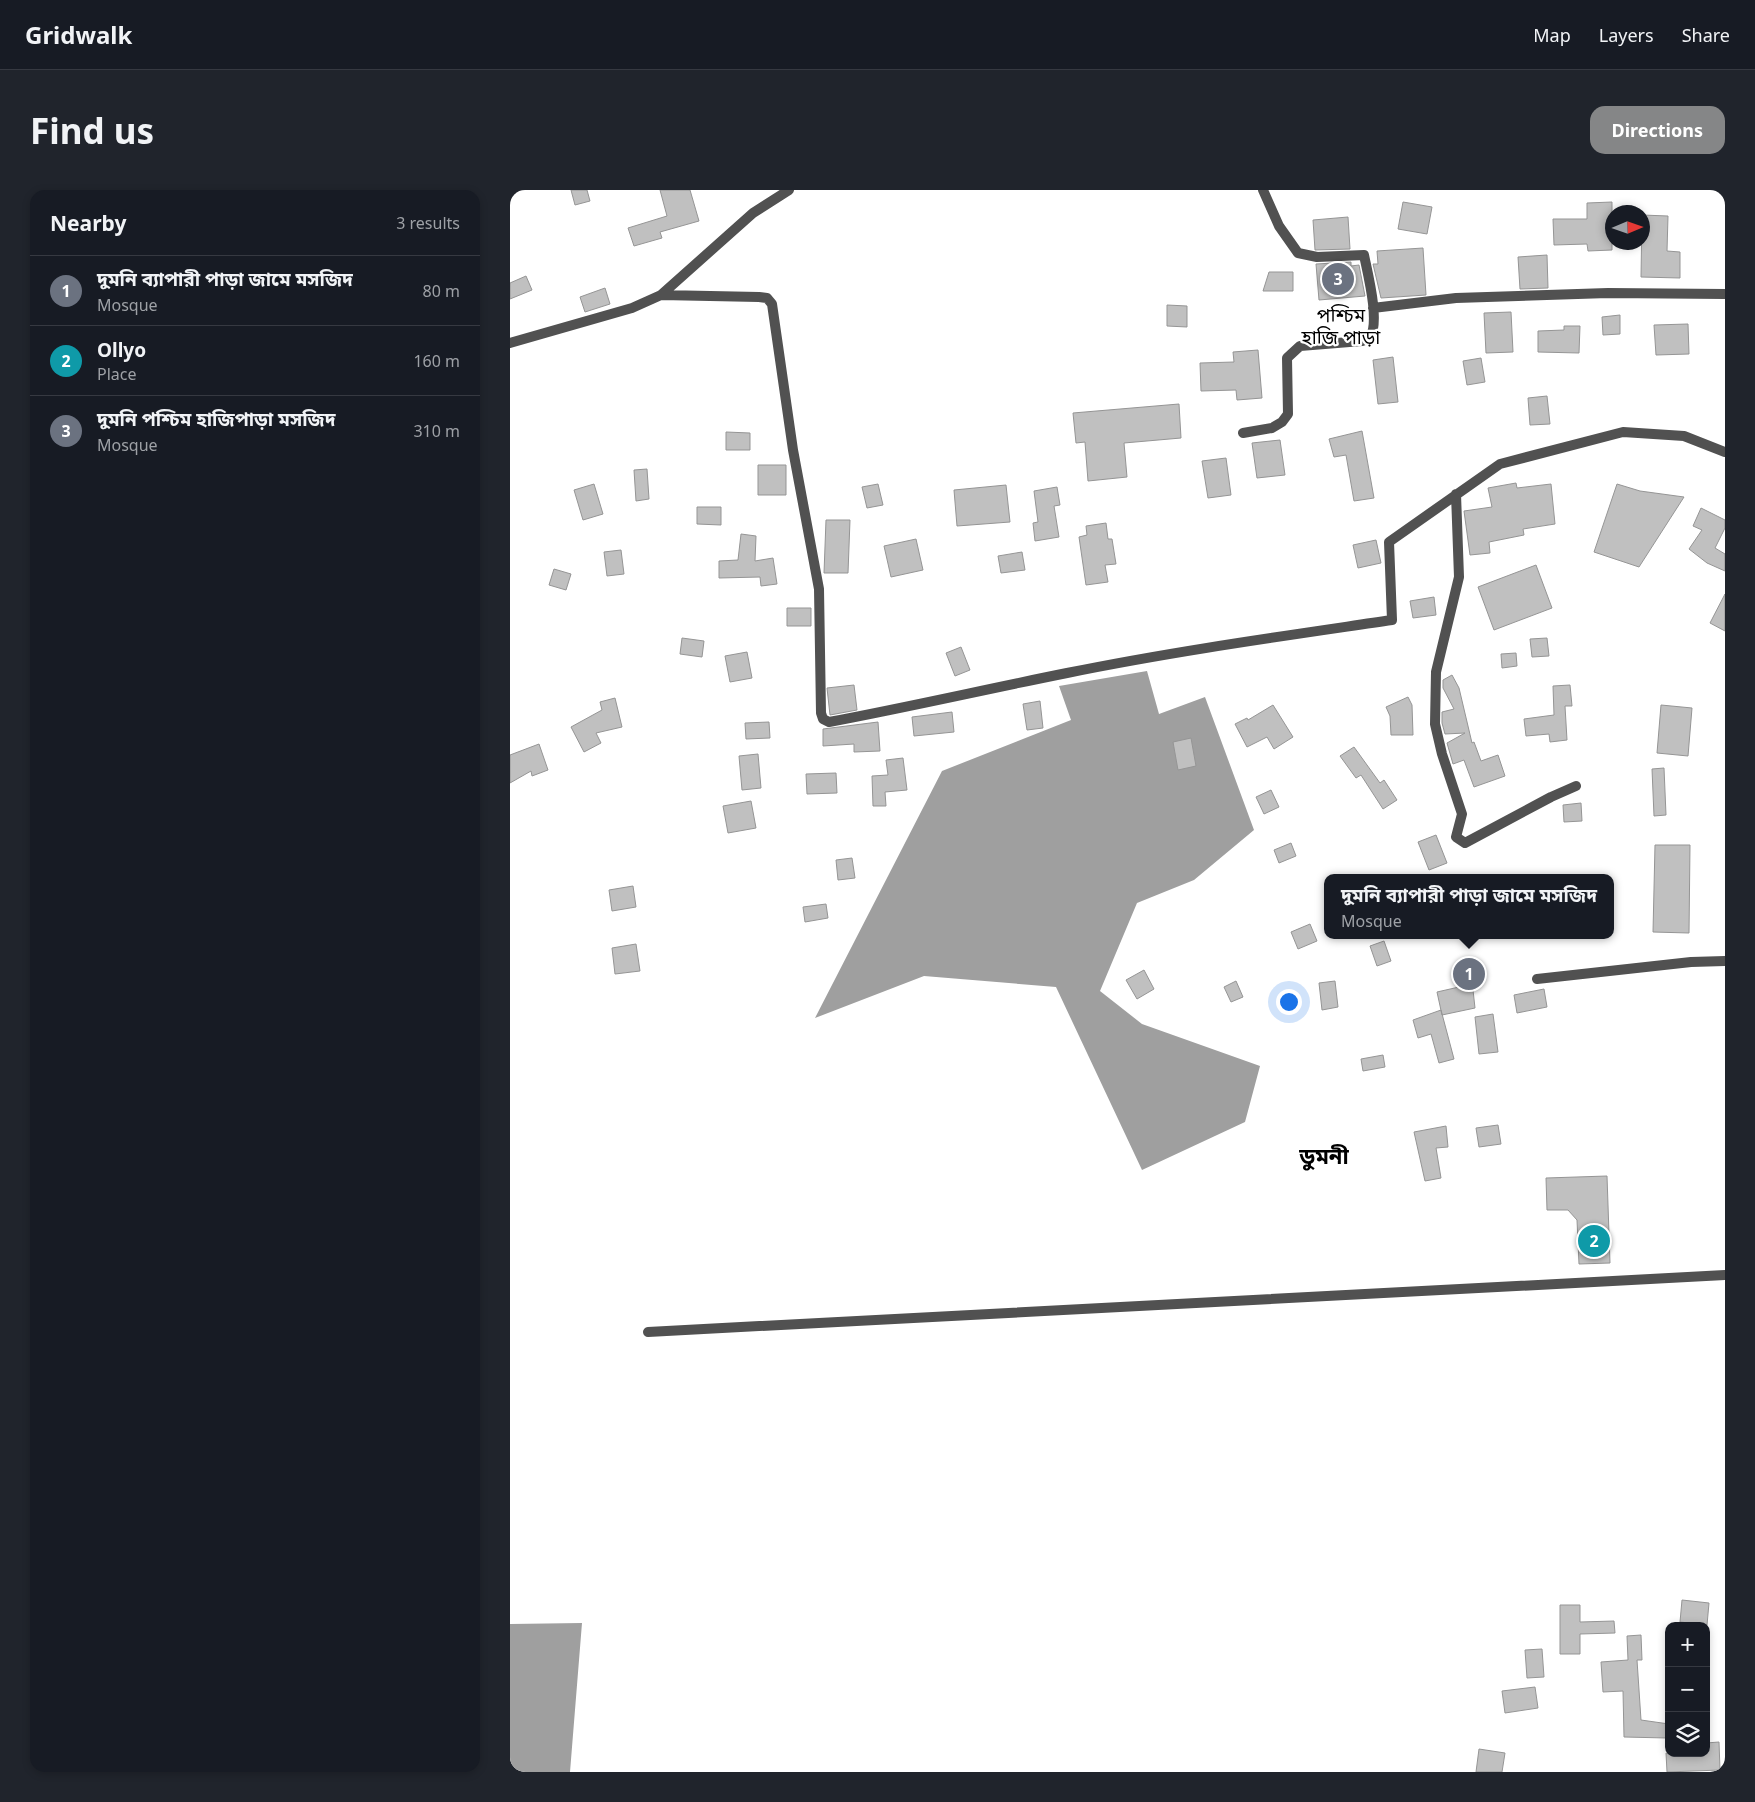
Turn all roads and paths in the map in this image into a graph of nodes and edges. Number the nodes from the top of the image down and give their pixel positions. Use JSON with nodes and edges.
{"nodes":[{"id":1,"x":789,"y":190,"type":"edge"},
{"id":2,"x":1263,"y":190,"type":"edge"},
{"id":3,"x":1725,"y":294,"type":"edge"},
{"id":4,"x":661,"y":295,"type":"junction"},
{"id":5,"x":1373,"y":308,"type":"junction"},
{"id":6,"x":510,"y":343,"type":"edge"},
{"id":7,"x":1244,"y":433,"type":"dead end"},
{"id":8,"x":1725,"y":452,"type":"edge"},
{"id":9,"x":1456,"y":494,"type":"junction"},
{"id":10,"x":1576,"y":786,"type":"dead end"},
{"id":11,"x":1725,"y":961,"type":"edge"},
{"id":12,"x":1537,"y":980,"type":"dead end"},
{"id":13,"x":1725,"y":1275,"type":"edge"},
{"id":14,"x":648,"y":1332,"type":"dead end"}],
"edges":[{"from":1,"to":4,"type":"street"},
{"from":2,"to":5,"type":"street"},
{"from":3,"to":5,"type":"street"},
{"from":4,"to":6,"type":"street"},
{"from":4,"to":9,"type":"street"},
{"from":5,"to":7,"type":"street"},
{"from":8,"to":9,"type":"street"},
{"from":9,"to":10,"type":"street"},
{"from":11,"to":12,"type":"street"},
{"from":13,"to":14,"type":"street"}]}
